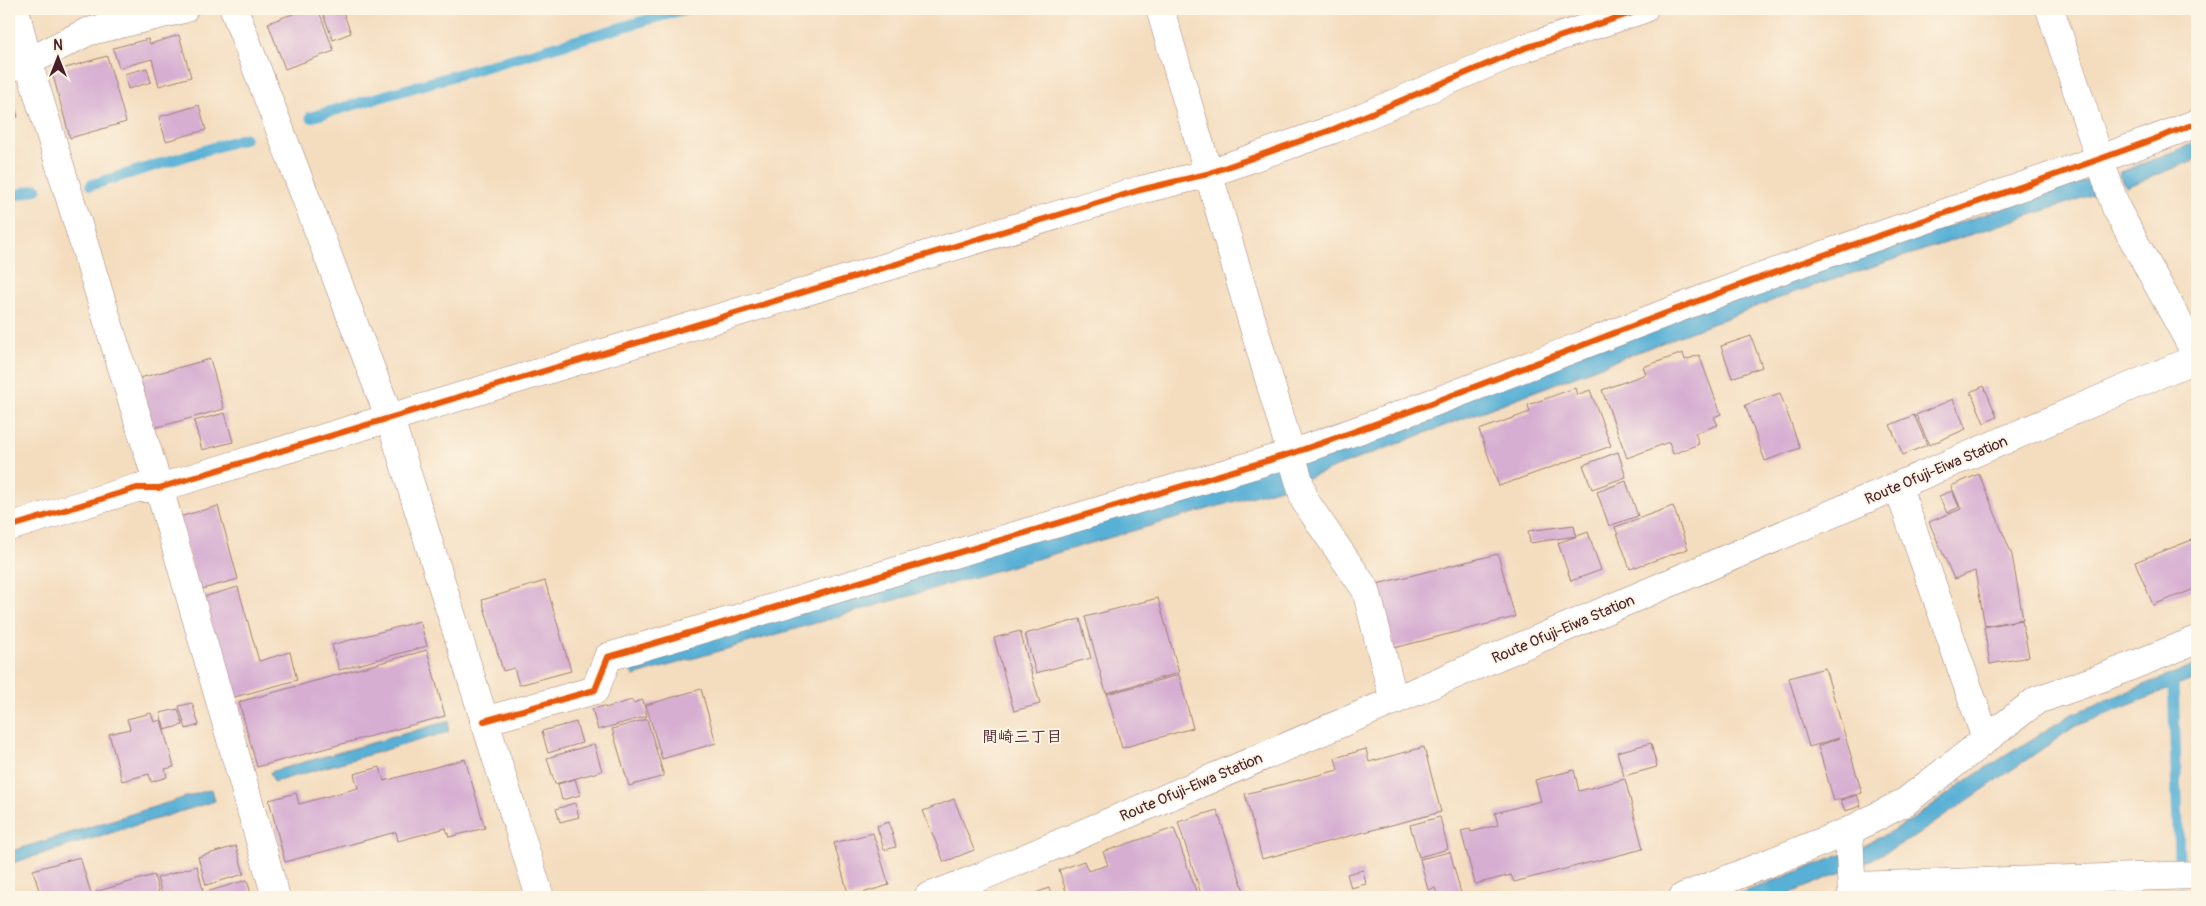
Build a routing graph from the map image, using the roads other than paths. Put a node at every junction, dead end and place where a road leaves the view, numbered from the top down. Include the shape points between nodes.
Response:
1 (15, 9) edge
2 (184, 9) edge
3 (234, 9) edge
4 (1160, 9) edge
5 (1644, 9) edge
6 (2050, 9) edge
7 (18, 65) edge
8 (2197, 123) edge
9 (2100, 160) junction
10 (1207, 174) junction
11 (2197, 357) edge
12 (390, 419) junction
13 (1291, 458) junction
14 (1898, 487) junction
15 (158, 488) junction
16 (9, 527) edge
17 (2197, 640) edge
18 (1394, 701) junction
19 (484, 721) junction
20 (1986, 739) junction
21 (1849, 838) junction
22 (2197, 875) edge
23 (1852, 886) edge
24 (276, 897) edge
25 (540, 897) edge
26 (928, 897) edge
27 (1683, 897) edge

1 - 7 street
2 - 7 street via 86,32
3 - 12 street
4 - 10 street
5 - 10 street via 1524,48 1334,129
6 - 9 street
7 - 15 street
8 - 9 street
9 - 11 street via 2116,208
9 - 13 street via 1737,286
10 - 12 street via 1140,190
10 - 13 street
11 - 14 street, Route Ofuji-Eiwa Station
12 - 15 street
12 - 19 street
13 - 18 street via 1305,501 1366,590
13 - 19 street via 608,657 595,690
14 - 18 street, Route Ofuji-Eiwa Station
14 - 20 street
15 - 16 street via 137,488
15 - 24 street
17 - 20 street via 2037,700
18 - 26 street, Route Ofuji-Eiwa Station
19 - 25 street
20 - 21 street via 1905,802
21 - 23 street
21 - 27 street
22 - 23 street

